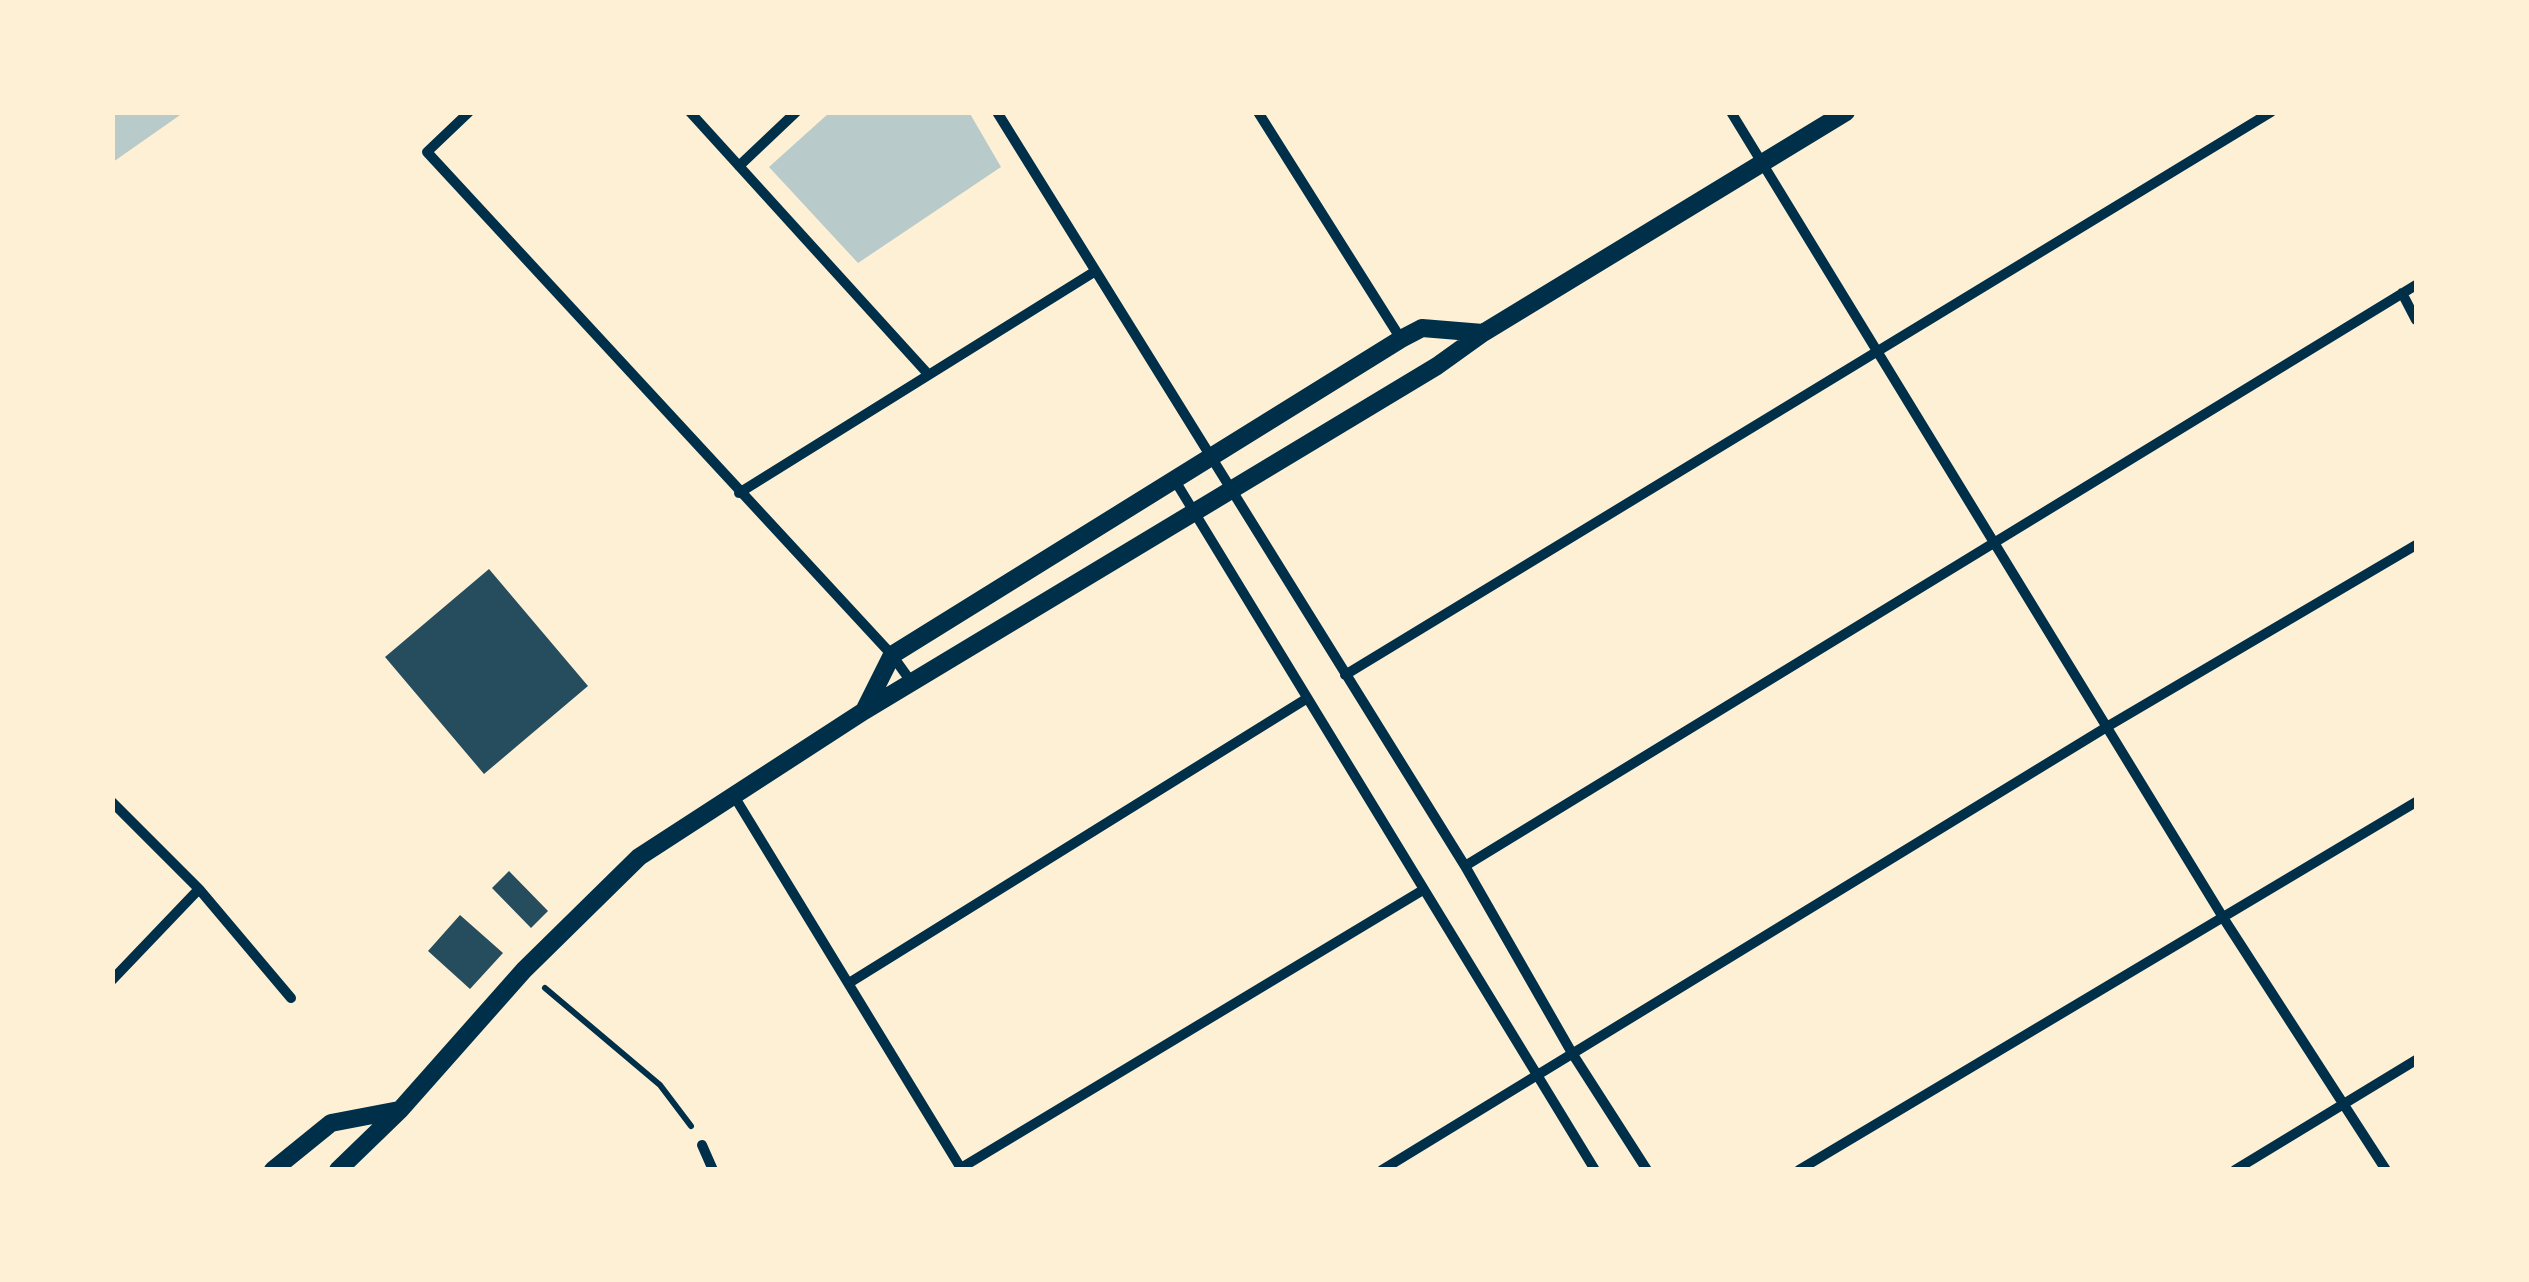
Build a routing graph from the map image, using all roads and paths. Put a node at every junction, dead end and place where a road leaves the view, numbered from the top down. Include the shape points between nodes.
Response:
1 (469, 112) edge
2 (690, 112) edge
3 (796, 112) edge
4 (997, 112) edge
5 (1258, 112) edge
6 (1731, 112) edge
7 (1846, 112) edge
8 (2271, 112) edge
9 (1762, 163) junction
10 (739, 166) junction
11 (1094, 272) junction
12 (2416, 285) edge
13 (2402, 293) junction
14 (2416, 320) edge
15 (1483, 333) junction
16 (1401, 339) junction
17 (1876, 352) junction
18 (928, 374) junction
19 (1210, 456) junction
20 (1174, 479) junction
21 (1232, 490) junction
22 (740, 493) junction
23 (1195, 513) junction
24 (1992, 541) junction
25 (2416, 545) edge
26 (892, 655) junction
27 (1346, 674) junction
28 (912, 683) junction
29 (1306, 699) junction
30 (864, 712) junction
31 (2110, 725) junction
32 (734, 796) junction
33 (112, 802) edge
34 (2416, 802) edge
35 (1465, 866) junction
36 (199, 889) junction
37 (1423, 890) junction
38 (2224, 918) junction
39 (524, 970) junction
40 (112, 980) edge
41 (849, 983) junction
42 (291, 998) dead end
43 (1572, 1053) junction
44 (2416, 1060) edge
45 (1536, 1076) junction
46 (2345, 1103) junction
47 (400, 1110) junction
48 (702, 1145) joint
49 (961, 1169) edge
50 (274, 1170) edge
51 (338, 1170) edge
52 (714, 1170) edge
53 (1382, 1170) edge
54 (1595, 1170) edge
55 (1647, 1170) edge
56 (1799, 1170) edge
57 (2235, 1170) edge
58 (2386, 1170) edge

1 - 22 street via 427,152
2 - 10 street
3 - 10 street
4 - 11 street
5 - 16 street
6 - 9 street
7 - 9 street
8 - 17 street
9 - 15 street
9 - 17 street
10 - 18 street
11 - 18 street
11 - 19 street
12 - 13 street
13 - 14 street
13 - 24 street
15 - 16 street via 1422,328
15 - 21 street
16 - 19 street
17 - 24 street
17 - 27 street
18 - 22 street
19 - 20 street
19 - 21 street
20 - 23 street
20 - 26 street
21 - 23 street
21 - 27 street
22 - 26 street
23 - 28 street
23 - 29 street
24 - 31 street
24 - 35 street
25 - 31 street
26 - 28 street
26 - 30 street
27 - 35 street
28 - 30 street
29 - 37 street
29 - 41 street
30 - 32 street
31 - 38 street
31 - 43 street
32 - 39 street via 638,857
32 - 41 street
33 - 36 street
34 - 38 street
35 - 43 street
36 - 40 street
36 - 42 street
37 - 45 street
37 - 49 street
38 - 46 street
38 - 56 street
39 - 47 street
39 - 48 path via 660,1085
41 - 49 street
43 - 45 street
43 - 55 street
44 - 46 street
45 - 53 street
45 - 54 street
46 - 57 street
46 - 58 street
47 - 50 street via 331,1123
47 - 51 street
48 - 52 street

